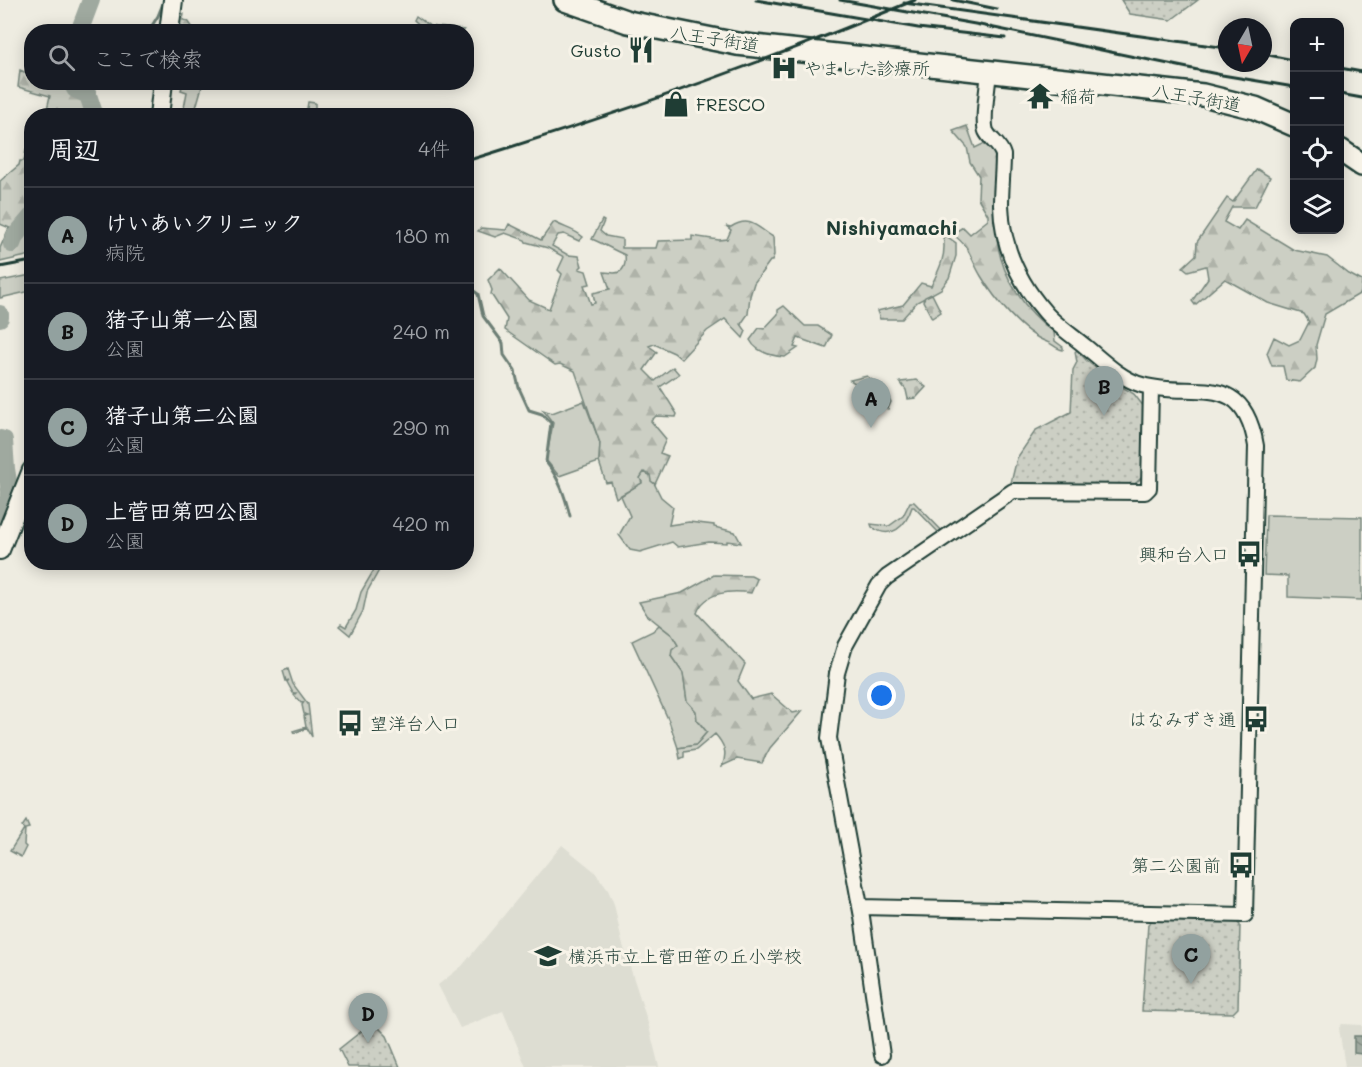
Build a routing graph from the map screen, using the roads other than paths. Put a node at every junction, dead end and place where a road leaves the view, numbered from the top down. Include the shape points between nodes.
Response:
1 (172, 0) edge
2 (565, 0) edge
3 (170, 24) edge
4 (989, 72) junction
5 (162, 90) edge
6 (160, 108) edge
7 (1290, 122) edge
8 (1344, 153) edge
9 (1362, 165) edge
10 (1151, 387) junction
11 (24, 490) edge
12 (0, 550) edge
13 (860, 907) junction
14 (882, 1055) dead end

1 - 3 main road
2 - 4 highway, 八王子街道 via 628,22 737,44
4 - 7 highway, 八王子街道 via 1203,95 1255,108
4 - 10 street via 985,126 1003,155 1001,206 1014,265 1045,312 1118,372
5 - 6 main road
8 - 9 highway
10 - 13 street via 1146,492 1013,491 879,585 845,646 837,673 829,738
10 - 13 street via 1204,389 1223,394 1248,417 1254,438 1245,915
11 - 12 main road
13 - 14 street

